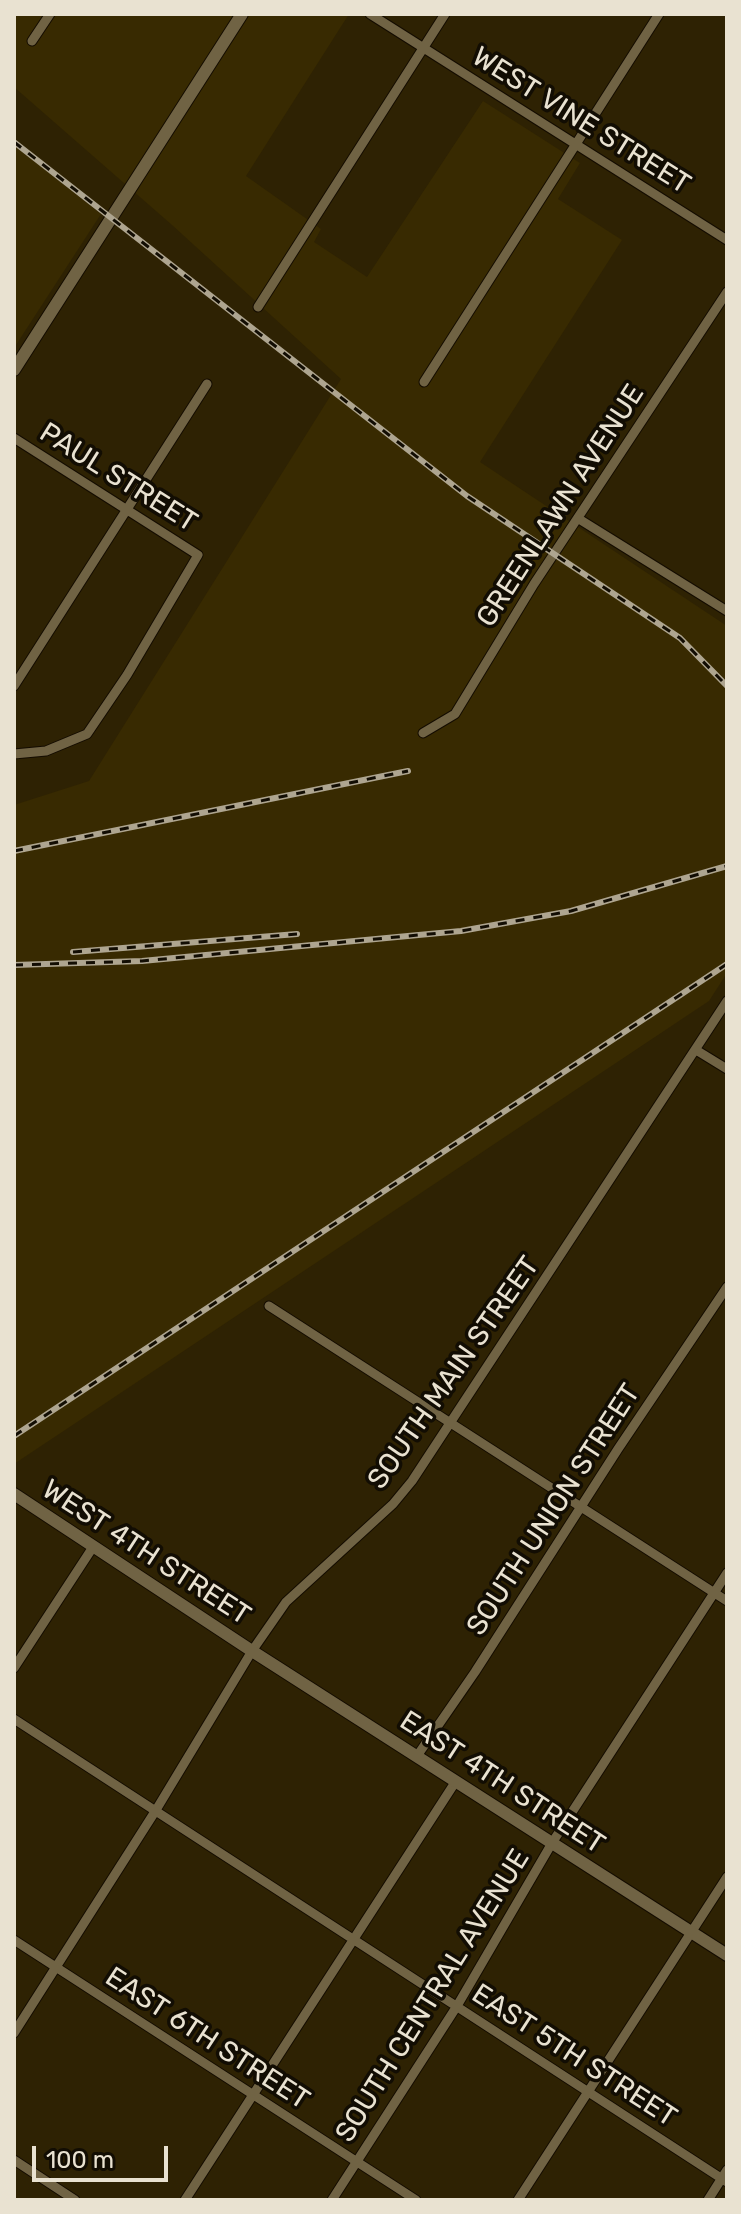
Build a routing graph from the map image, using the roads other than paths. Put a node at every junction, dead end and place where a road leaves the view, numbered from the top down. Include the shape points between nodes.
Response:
1 (50, 14) edge
2 (242, 14) edge
3 (370, 14) edge
4 (445, 14) edge
5 (659, 14) edge
6 (32, 41) dead end
7 (423, 48) junction
8 (575, 144) junction
9 (727, 240) edge
10 (727, 292) edge
11 (258, 307) dead end
12 (14, 370) edge
13 (424, 382) dead end
14 (207, 384) dead end
15 (14, 438) edge
16 (127, 510) junction
17 (579, 519) junction
18 (727, 611) edge
19 (14, 686) edge
20 (423, 733) dead end
21 (14, 754) edge
22 (727, 1001) edge
23 (696, 1050) junction
24 (727, 1069) edge
25 (727, 1287) edge
26 (269, 1306) dead end
27 (449, 1423) junction
28 (14, 1494) edge
29 (580, 1507) junction
30 (93, 1547) junction
31 (727, 1573) edge
32 (714, 1593) junction
33 (727, 1601) edge
34 (252, 1651) junction
35 (14, 1668) edge
36 (14, 1719) edge
37 (417, 1756) junction
38 (456, 1781) junction
39 (156, 1810) junction
40 (552, 1843) junction
41 (727, 1877) edge
42 (691, 1932) junction
43 (354, 1939) junction
44 (14, 1940) edge
45 (727, 1955) edge
46 (55, 1968) junction
47 (457, 2006) junction
48 (14, 2033) edge
49 (588, 2091) junction
50 (253, 2095) junction
51 (14, 2160) edge
52 (357, 2162) junction
53 (725, 2177) edge
54 (75, 2200) edge
55 (185, 2200) edge
56 (332, 2200) edge
57 (416, 2200) edge
58 (518, 2200) edge
59 (708, 2200) edge

1 - 6 street
2 - 12 street
3 - 7 street, WEST VINE STREET
4 - 7 street
5 - 8 street
7 - 8 street, WEST VINE STREET
7 - 11 street
8 - 9 street, WEST VINE STREET
8 - 13 street
10 - 17 street, GREENLAWN AVENUE
14 - 16 street
15 - 16 street, PAUL STREET
16 - 19 street
16 - 21 street, PAUL STREET via 198,555 92,728 46,751
17 - 18 street
17 - 20 street, GREENLAWN AVENUE via 455,714
22 - 23 street, SOUTH MAIN STREET
23 - 24 street
23 - 27 street, SOUTH MAIN STREET
25 - 29 street, SOUTH UNION STREET
26 - 27 street
27 - 29 street
27 - 34 street, SOUTH MAIN STREET via 393,1504 286,1602
28 - 30 street, WEST 4TH STREET
29 - 32 street
29 - 37 street, SOUTH UNION STREET
30 - 34 street, WEST 4TH STREET
30 - 35 street
31 - 32 street, SOUTH CENTRAL AVENUE
32 - 33 street
32 - 40 street, SOUTH CENTRAL AVENUE
34 - 37 street, EAST 4TH STREET
34 - 39 street, SOUTH MAIN STREET
36 - 39 street, EAST 5TH STREET
37 - 38 street, EAST 4TH STREET
38 - 40 street, EAST 4TH STREET
38 - 43 street
39 - 43 street, EAST 5TH STREET
39 - 46 street, SOUTH MAIN STREET
40 - 42 street, EAST 4TH STREET
40 - 47 street, SOUTH CENTRAL AVENUE
41 - 42 street
42 - 45 street, EAST 4TH STREET
42 - 49 street
43 - 47 street, EAST 5TH STREET
43 - 50 street
44 - 46 street, EAST 6TH STREET
46 - 48 street, SOUTH MAIN STREET
46 - 50 street, EAST 6TH STREET
47 - 49 street, EAST 5TH STREET
47 - 52 street, SOUTH CENTRAL AVENUE
49 - 53 street, EAST 5TH STREET
49 - 58 street
50 - 52 street, EAST 6TH STREET
50 - 55 street
51 - 54 street
52 - 56 street, SOUTH CENTRAL AVENUE
52 - 57 street, EAST 6TH STREET
53 - 59 street

